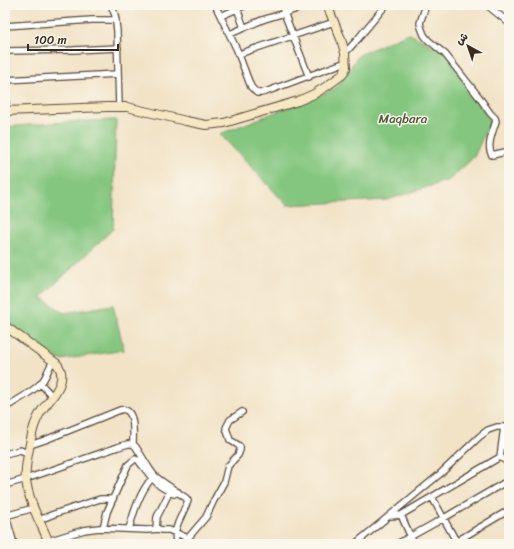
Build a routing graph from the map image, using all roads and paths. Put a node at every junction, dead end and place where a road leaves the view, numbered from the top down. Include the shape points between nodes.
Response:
1 (111, 5) edge
2 (246, 5) edge
3 (281, 5) edge
4 (310, 5) edge
5 (327, 5) edge
6 (386, 5) edge
7 (426, 5) edge
8 (487, 5) edge
9 (237, 8) junction
10 (217, 9) dead end
11 (284, 14) junction
12 (221, 16) junction
13 (116, 20) junction
14 (334, 22) junction
15 (509, 23) edge
16 (5, 26) edge
17 (244, 28) junction
18 (230, 34) junction
19 (293, 35) junction
20 (118, 48) junction
21 (5, 51) edge
22 (345, 53) junction
23 (239, 54) junction
24 (346, 65) junction
25 (118, 74) junction
26 (309, 76) junction
27 (5, 80) edge
28 (5, 91) edge
29 (119, 107) junction
30 (5, 111) edge
31 (509, 153) edge
32 (5, 326) edge
33 (56, 363) junction
34 (40, 384) junction
35 (52, 397) junction
36 (5, 408) edge
37 (242, 412) dead end
38 (507, 428) edge
39 (133, 444) junction
40 (29, 449) junction
41 (5, 454) edge
42 (500, 457) junction
43 (509, 463) edge
44 (152, 478) junction
45 (26, 479) junction
46 (509, 480) edge
47 (5, 485) edge
48 (170, 491) junction
49 (178, 492) junction
50 (432, 497) junction
51 (113, 499) junction
52 (34, 508) junction
53 (509, 510) edge
54 (401, 515) junction
55 (5, 516) edge
56 (390, 516) junction
57 (444, 518) junction
58 (39, 520) junction
59 (103, 528) junction
60 (129, 529) junction
61 (156, 529) junction
62 (175, 532) junction
63 (410, 537) junction
64 (188, 538) junction
65 (509, 542) edge
66 (49, 543) edge
67 (454, 543) edge
68 (14, 544) edge
69 (176, 544) edge
70 (184, 544) edge
71 (355, 544) edge
72 (397, 544) edge
73 (414, 544) edge
74 (505, 544) edge

1 - 13 street
2 - 9 street
3 - 11 street
4 - 11 street
5 - 14 street
6 - 22 street
7 - 31 street via 420,23 424,35 445,54 495,118 490,154 492,156
8 - 15 street
9 - 12 street
9 - 17 street
10 - 12 street
11 - 17 street
11 - 19 street
12 - 18 street
13 - 16 street
13 - 20 street
14 - 19 street
14 - 22 street
17 - 18 street
18 - 23 street
19 - 23 street
19 - 26 street
20 - 21 street
20 - 25 street
22 - 24 street
23 - 26 street via 251,87 257,93 268,92
24 - 26 street
24 - 29 street via 337,79 310,96 217,124 200,124
25 - 27 street
25 - 29 street
28 - 30 street
29 - 30 street
32 - 33 street
33 - 34 street via 53,362 49,366
33 - 35 street via 60,368 61,377 59,388
34 - 35 street
34 - 36 street
35 - 40 street via 39,415
37 - 64 street via 230,420 226,428 230,440 239,446 239,452 228,466 225,479 206,517
38 - 42 street
38 - 56 street via 492,428 484,434
39 - 40 street via 132,417 128,410 123,409 45,440
39 - 45 street
39 - 49 street via 151,471
40 - 41 street
40 - 45 street
42 - 43 street
42 - 50 street
44 - 48 street
44 - 51 street via 135,458 128,465
44 - 60 street via 142,493
45 - 47 street
45 - 52 street
46 - 57 street
48 - 49 street via 174,494
48 - 61 street via 157,517
49 - 62 street via 188,501
50 - 54 street
50 - 57 street
51 - 58 street via 100,498
51 - 59 street
52 - 55 street
52 - 58 street
53 - 67 street
54 - 56 street
54 - 63 street
55 - 68 street
56 - 71 street
57 - 63 street
57 - 67 street
58 - 66 street
59 - 60 street
59 - 66 street via 84,530
60 - 61 street
61 - 62 street
62 - 64 street
62 - 69 street
63 - 72 street
63 - 73 street
64 - 70 street
65 - 74 street

